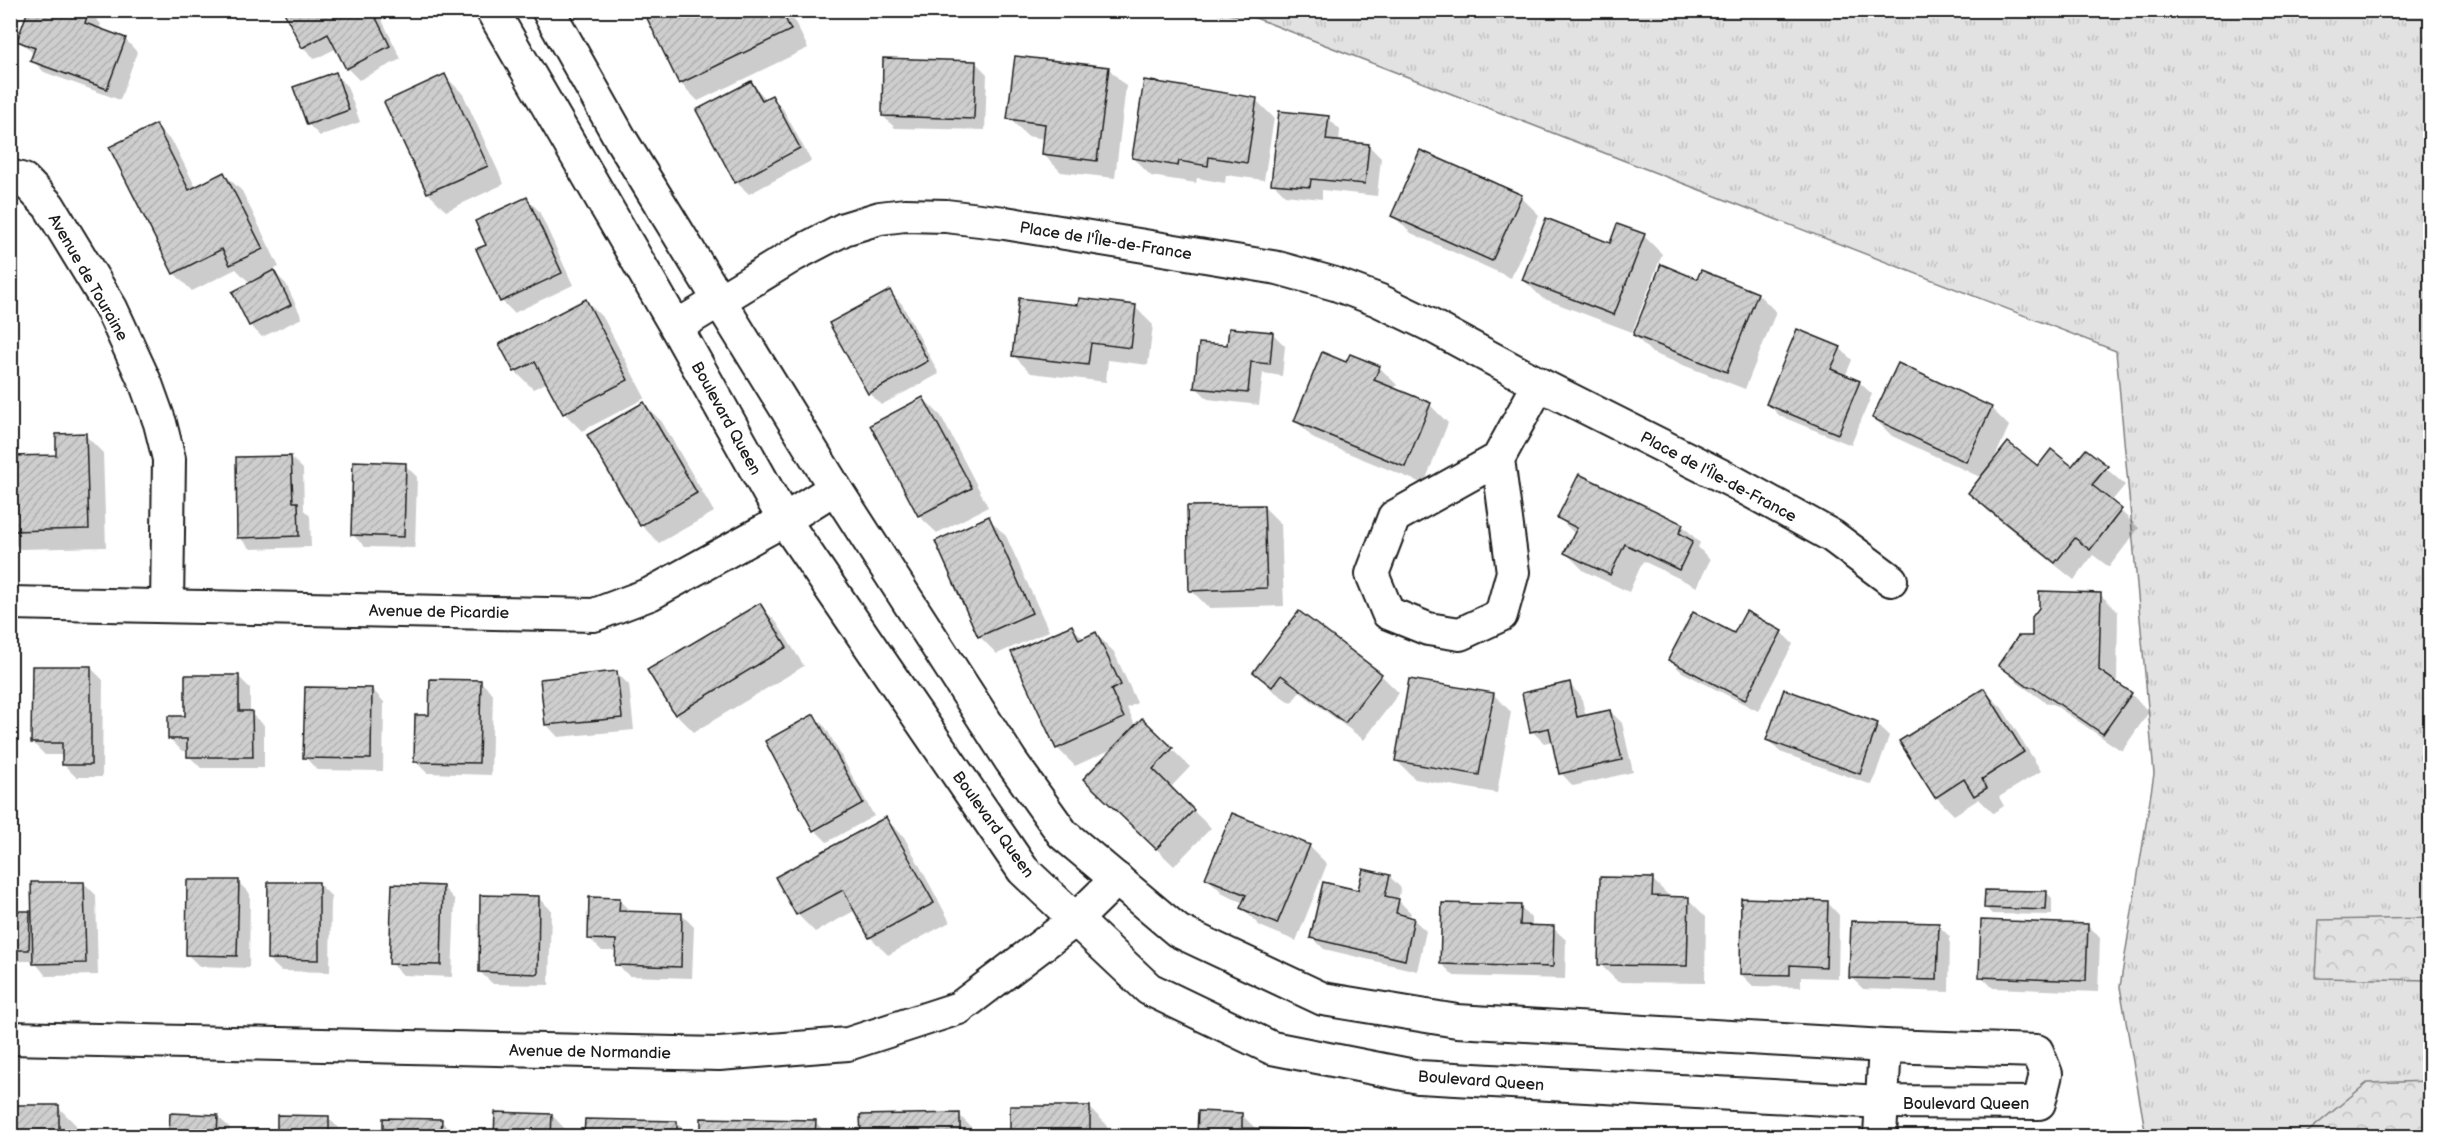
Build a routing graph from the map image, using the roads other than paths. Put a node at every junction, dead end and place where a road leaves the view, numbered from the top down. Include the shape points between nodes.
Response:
1 (492, 10) edge
2 (548, 10) edge
3 (10, 176) edge
4 (719, 300) junction
5 (676, 327) junction
6 (1539, 384) junction
7 (1498, 459) junction
8 (835, 489) junction
9 (784, 520) junction
10 (1891, 580) dead end
11 (10, 603) edge
12 (167, 606) junction
13 (1117, 879) junction
14 (1075, 920) junction
15 (10, 1038) edge
16 (1885, 1046) junction
17 (1882, 1102) junction
18 (1880, 1137) edge

1 - 5 street, Boulevard Queen
2 - 4 street, Boulevard Queen
3 - 12 street, Avenue de Touraine via 24,180 48,206 111,308 146,384 169,459
4 - 5 street, Place de l'Île-de-France
4 - 6 street, Place de l'Île-de-France via 844,230 880,218 946,216 1278,268 1335,284 1430,324
4 - 8 street, Boulevard Queen
5 - 9 street, Boulevard Queen
6 - 7 street
6 - 10 street, Place de l'Île-de-France via 1832,536
7 - 7 street via 1394,517 1372,574 1388,613 1428,629 1460,634 1501,615 1512,572
8 - 9 street, Avenue de Picardie
8 - 13 street, Boulevard Queen via 1063,834
9 - 12 street, Avenue de Picardie via 650,594 594,615
9 - 14 street, Boulevard Queen via 1023,870
11 - 12 street, Avenue de Picardie
13 - 14 street, Avenue de Normandie
13 - 16 street, Boulevard Queen via 1178,931 1323,999 1457,1021
14 - 15 street, Avenue de Normandie via 959,1008 848,1044 719,1054
14 - 17 street, Boulevard Queen via 1149,989 1272,1048 1419,1077
16 - 17 street
16 - 17 street, Boulevard Queen via 2037,1051 2046,1074 2038,1103
17 - 18 street

